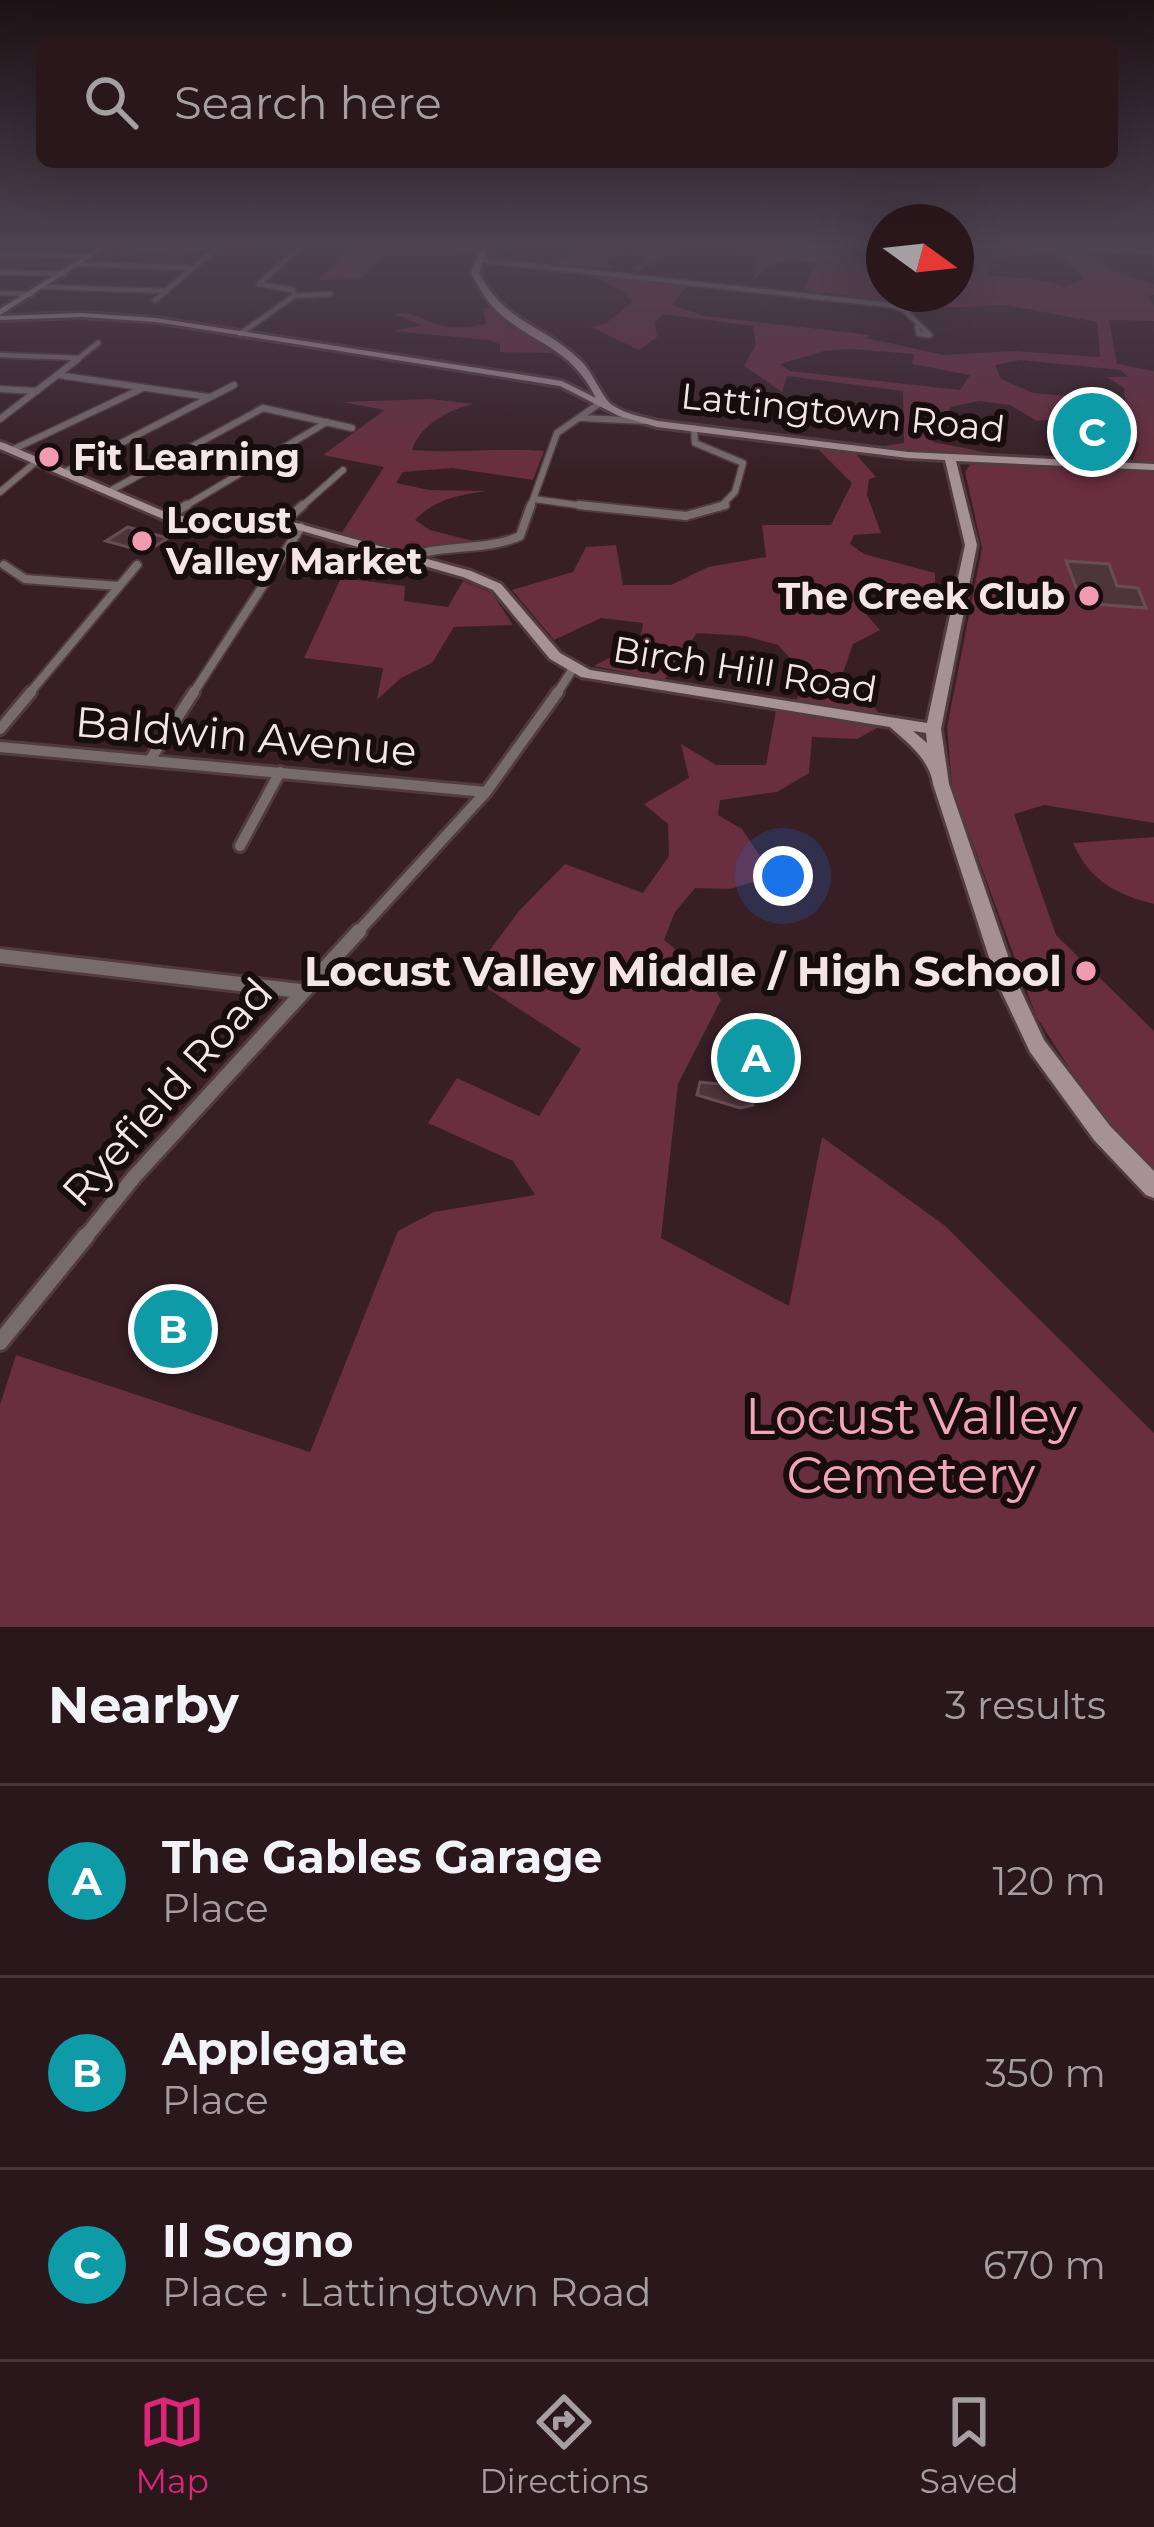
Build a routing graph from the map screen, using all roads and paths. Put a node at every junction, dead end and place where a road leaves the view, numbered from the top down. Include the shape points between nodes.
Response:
1 (149, 322) edge
2 (257, 322) edge
3 (515, 322) edge
4 (913, 322) edge
5 (917, 327) dead end
6 (240, 334) junction
7 (98, 344) dead end
8 (0, 355) edge
9 (79, 358) junction
10 (58, 375) junction
11 (595, 380) junction
12 (234, 386) dead end
13 (569, 386) junction
14 (146, 387) junction
15 (0, 389) edge
16 (37, 391) junction
17 (210, 398) junction
18 (602, 401) junction
19 (579, 417) junction
20 (0, 419) edge
21 (644, 421) junction
22 (327, 422) junction
23 (352, 428) dead end
24 (694, 428) junction
25 (6, 448) edge
26 (950, 458) junction
27 (37, 461) junction
28 (1154, 467) edge
29 (343, 470) dead end
30 (63, 472) junction
31 (0, 492) edge
32 (108, 492) junction
33 (534, 500) junction
34 (167, 518) junction
35 (282, 524) junction
36 (301, 527) junction
37 (410, 557) junction
38 (4, 565) dead end
39 (136, 565) dead end
40 (118, 586) junction
41 (572, 670) junction
42 (896, 723) junction
43 (0, 728) edge
44 (934, 729) junction
45 (0, 747) edge
46 (150, 760) junction
47 (280, 772) junction
48 (940, 776) junction
49 (486, 792) junction
50 (240, 846) dead end
51 (0, 956) edge
52 (300, 992) junction
53 (1154, 1187) edge
54 (0, 1342) edge

1 - 6 street
2 - 6 street
3 - 11 street via 572,354
4 - 5 street
6 - 13 street
7 - 9 street
8 - 9 street
9 - 10 street
10 - 14 street
10 - 16 street
11 - 13 street
11 - 18 street
12 - 17 street
13 - 18 street, Lattingtown Road
14 - 17 street
14 - 25 street
15 - 16 street
16 - 20 street
17 - 30 street
18 - 19 street
18 - 21 street, Lattingtown Road
19 - 21 street
19 - 33 street via 556,435
21 - 24 street, Lattingtown Road
22 - 23 street
22 - 32 street via 271,408
22 - 34 street
24 - 26 street, Lattingtown Road
24 - 33 street via 695,443 743,464 735,494 711,512
25 - 27 street, Birch Hill Road
26 - 28 street, Lattingtown Road
26 - 44 street via 971,544
27 - 30 street, Birch Hill Road
27 - 31 street
29 - 35 street
30 - 32 street, Birch Hill Road
32 - 34 street, Birch Hill Road
33 - 37 street via 514,541
34 - 35 street, Birch Hill Road
35 - 36 street, Birch Hill Road
36 - 37 street, Birch Hill Road
36 - 46 street
37 - 41 street, Birch Hill Road via 497,587
38 - 40 street via 25,579
39 - 40 street
40 - 43 street
41 - 42 street, Birch Hill Road
41 - 49 street, Ryefield Road
42 - 44 street, Birch Hill Road
42 - 48 street, Birch Hill Road
44 - 48 street
45 - 46 street, Baldwin Avenue
46 - 47 street, Baldwin Avenue
47 - 49 street, Baldwin Avenue
47 - 50 street
48 - 53 street via 1002,967 1037,1046
49 - 52 street, Ryefield Road
51 - 52 street
52 - 54 street, Ryefield Road

